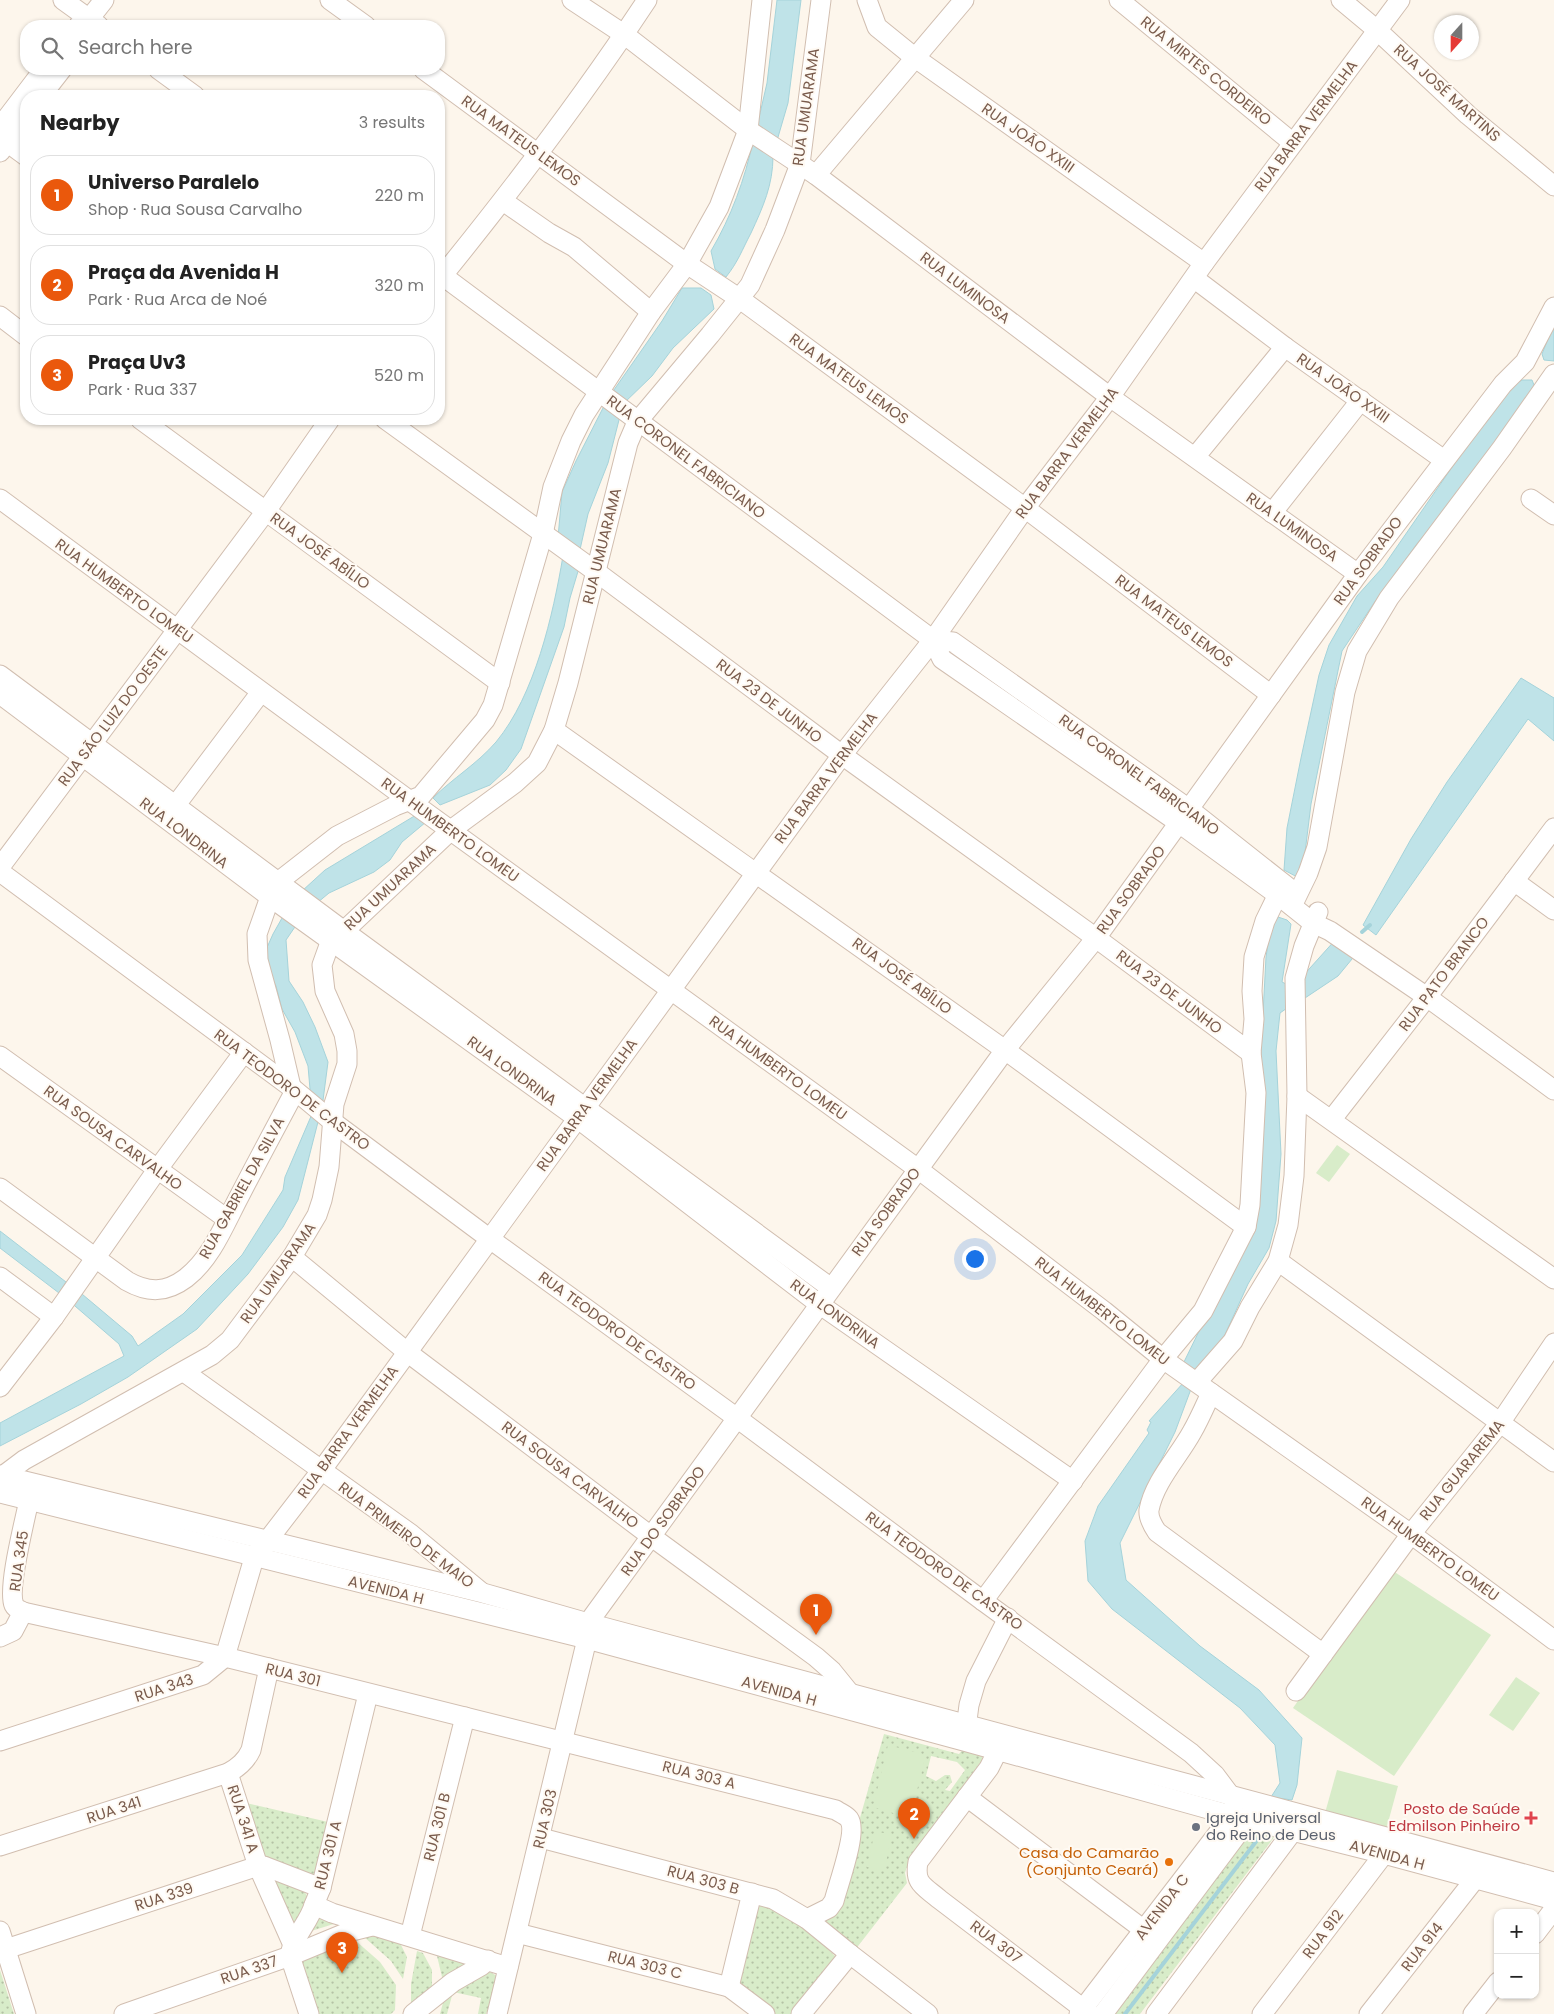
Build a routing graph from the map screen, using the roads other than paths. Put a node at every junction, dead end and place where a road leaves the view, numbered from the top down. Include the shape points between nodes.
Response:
1 (63, 0) edge
2 (104, 0) edge
3 (330, 0) edge
4 (572, 0) edge
5 (647, 0) edge
6 (762, 0) edge
7 (820, 0) edge
8 (867, 0) edge
9 (964, 0) edge
10 (1120, 0) edge
11 (1341, 0) edge
12 (1400, 0) edge
13 (84, 20) edge
14 (91, 20) edge
15 (358, 20) edge
16 (1377, 30) junction
17 (625, 35) junction
18 (914, 57) junction
19 (40, 75) edge
20 (57, 75) edge
21 (166, 75) edge
22 (431, 75) edge
23 (31, 90) edge
24 (46, 90) edge
25 (187, 90) edge
26 (20, 109) edge
27 (20, 122) edge
28 (748, 130) junction
29 (2, 139) edge
30 (1293, 143) junction
31 (20, 152) edge
32 (537, 153) junction
33 (800, 164) junction
34 (816, 175) junction
35 (1554, 186) edge
36 (503, 201) junction
37 (687, 264) junction
38 (445, 270) edge
39 (1199, 271) junction
40 (445, 280) edge
41 (740, 299) junction
42 (1554, 307) edge
43 (651, 312) junction
44 (0, 316) edge
45 (20, 331) edge
46 (1285, 347) junction
47 (1525, 362) junction
48 (1551, 379) edge
49 (599, 392) junction
50 (1110, 397) junction
51 (1361, 400) junction
52 (637, 422) junction
53 (148, 425) edge
54 (326, 425) edge
55 (393, 425) edge
56 (1195, 458) junction
57 (1444, 460) junction
58 (0, 499) edge
59 (1531, 499) dead end
60 (1025, 508) junction
61 (266, 511) junction
62 (1272, 513) junction
63 (1554, 515) edge
64 (544, 534) junction
65 (595, 571) junction
66 (1358, 574) junction
67 (177, 630) junction
68 (933, 640) junction
69 (0, 675) edge
70 (500, 683) junction
71 (261, 692) junction
72 (0, 694) edge
73 (1271, 695) junction
74 (554, 730) junction
75 (86, 750) junction
76 (842, 755) junction
77 (410, 801) junction
78 (176, 806) junction
79 (1184, 816) junction
80 (1554, 828) edge
81 (451, 830) junction
82 (0, 867) edge
83 (0, 872) edge
84 (757, 872) junction
85 (1514, 881) junction
86 (274, 890) junction
87 (1288, 895) junction
88 (1554, 910) edge
89 (1316, 917) junction
90 (337, 936) junction
91 (1096, 938) junction
92 (670, 989) junction
93 (1427, 997) junction
94 (1005, 1050) junction
95 (244, 1052) junction
96 (1251, 1053) junction
97 (0, 1056) edge
98 (293, 1089) junction
99 (1554, 1090) edge
100 (1297, 1096) junction
101 (581, 1112) junction
102 (1332, 1120) junction
103 (333, 1122) junction
104 (918, 1169) junction
105 (158, 1170) junction
106 (0, 1188) edge
107 (227, 1219) junction
108 (1246, 1227) junction
109 (490, 1239) junction
110 (292, 1257) junction
111 (96, 1259) junction
112 (1278, 1261) junction
113 (0, 1277) edge
114 (1554, 1280) edge
115 (831, 1288) junction
116 (819, 1304) junction
117 (54, 1316) junction
118 (1554, 1343) edge
119 (407, 1352) junction
120 (1163, 1359) junction
121 (184, 1372) junction
122 (0, 1387) edge
123 (1204, 1388) junction
124 (738, 1418) junction
125 (1500, 1423) junction
126 (1554, 1462) edge
127 (321, 1471) junction
128 (0, 1481) edge
129 (1072, 1481) junction
130 (28, 1500) junction
131 (1411, 1534) junction
132 (652, 1537) junction
133 (265, 1542) junction
134 (254, 1558) junction
135 (445, 1584) junction
136 (483, 1593) junction
137 (983, 1601) junction
138 (440, 1603) junction
139 (23, 1612) junction
140 (1008, 1618) junction
141 (588, 1631) junction
142 (0, 1637) edge
143 (1554, 1640) edge
144 (1323, 1654) junction
145 (225, 1657) junction
146 (269, 1668) junction
147 (1296, 1691) dead end
148 (849, 1692) junction
149 (368, 1694) junction
150 (870, 1707) junction
151 (465, 1717) junction
152 (965, 1732) junction
153 (0, 1741) edge
154 (562, 1741) junction
155 (998, 1750) junction
156 (1080, 1764) junction
157 (228, 1773) junction
158 (967, 1797) junction
159 (1240, 1798) junction
160 (1240, 1818) junction
161 (1293, 1831) junction
162 (541, 1838) junction
163 (0, 1846) edge
164 (1384, 1854) junction
165 (258, 1866) junction
166 (1476, 1879) junction
167 (1548, 1884) edge
168 (752, 1892) junction
169 (317, 1897) junction
170 (1554, 1910) edge
171 (807, 1919) junction
172 (373, 1926) junction
173 (1539, 1929) edge
174 (1144, 1930) junction
175 (0, 1931) edge
176 (517, 1933) junction
177 (410, 1936) junction
178 (6, 1949) junction
179 (291, 1950) junction
180 (850, 1954) junction
181 (488, 1960) junction
182 (508, 1967) junction
183 (729, 1987) junction
184 (1494, 1987) edge
185 (1084, 2012) edge
186 (26, 2014) edge
187 (124, 2014) edge
188 (309, 2014) edge
189 (413, 2014) edge
190 (497, 2014) edge
191 (765, 2014) edge
192 (801, 2014) edge
193 (928, 2014) edge
194 (1103, 2014) edge
195 (1156, 2014) edge
196 (1262, 2014) edge
197 (1369, 2014) edge
198 (1473, 2014) edge

1 - 13 street
2 - 14 street
3 - 15 street
4 - 17 street, RUA LUMINOSA
5 - 17 street
6 - 28 street
7 - 33 street, RUA UMUARAMA
8 - 18 street, RUA JOÃO XXIII via 877,27
9 - 18 street
10 - 30 street, RUA MIRTES CORDEIRO
11 - 16 street, RUA JOSÉ MARTINS
12 - 16 street, RUA BARRA VERMELHA
16 - 30 street, RUA BARRA VERMELHA
16 - 35 street, RUA JOSÉ MARTINS via 1468,115
17 - 28 street, RUA LUMINOSA
17 - 32 street
18 - 34 street
18 - 39 street, RUA JOÃO XXIII
19 - 23 street
20 - 24 street
21 - 25 street
22 - 32 street, RUA MATEUS LEMOS
26 - 29 street
27 - 29 street
28 - 33 street, RUA LUMINOSA
28 - 37 street via 719,207
29 - 31 street
30 - 39 street, RUA BARRA VERMELHA
32 - 36 street
32 - 37 street, RUA MATEUS LEMOS
33 - 34 street, RUA LUMINOSA
33 - 41 street, RUA UMUARAMA via 775,230 750,285
34 - 50 street, RUA LUMINOSA
36 - 38 street
36 - 43 street via 574,247
37 - 41 street, RUA MATEUS LEMOS
37 - 43 street
39 - 46 street, RUA JOÃO XXIII
39 - 50 street, RUA BARRA VERMELHA
40 - 49 street, RUA CORONEL FABRICIANO
41 - 52 street, RUA UMUARAMA
41 - 60 street, RUA MATEUS LEMOS
42 - 47 street, RUA SOBRADO
43 - 49 street
44 - 45 street
46 - 51 street, RUA JOÃO XXIII
46 - 56 street
47 - 48 street
47 - 57 street, RUA SOBRADO via 1503,384
48 - 87 street via 1389,598 1357,651 1345,692 1317,847
49 - 52 street, RUA CORONEL FABRICIANO
49 - 64 street via 584,415 553,487
50 - 56 street, RUA LUMINOSA
50 - 60 street, RUA BARRA VERMELHA
51 - 57 street, RUA JOÃO XXIII
51 - 62 street
52 - 65 street, RUA UMUARAMA via 628,443
52 - 68 street, RUA CORONEL FABRICIANO
53 - 61 street, RUA JOSÉ ABÍLIO
54 - 61 street, RUA SÃO LUIZ DO OESTE
55 - 64 street, RUA 23 DE JUNHO
56 - 62 street, RUA LUMINOSA
57 - 66 street, RUA SOBRADO
58 - 67 street, RUA HUMBERTO LOMEU
59 - 63 street
60 - 68 street, RUA BARRA VERMELHA
60 - 73 street, RUA MATEUS LEMOS
61 - 67 street, RUA SÃO LUIZ DO OESTE
61 - 70 street, RUA JOSÉ ABÍLIO
62 - 66 street, RUA LUMINOSA
64 - 65 street, RUA 23 DE JUNHO
64 - 70 street
65 - 74 street, RUA UMUARAMA
65 - 76 street, RUA 23 DE JUNHO
66 - 73 street, RUA SOBRADO
67 - 71 street, RUA HUMBERTO LOMEU
67 - 75 street, RUA SÃO LUIZ DO OESTE
68 - 76 street, RUA BARRA VERMELHA
68 - 79 street, RUA CORONEL FABRICIANO via 942,659
69 - 75 street, RUA LONDRINA
70 - 77 street via 485,720 421,796
71 - 77 street, RUA HUMBERTO LOMEU
71 - 78 street
72 - 75 street, RUA LONDRINA
73 - 79 street, RUA SOBRADO
74 - 81 street, RUA UMUARAMA via 537,763 516,783
74 - 84 street, RUA JOSÉ ABÍLIO
75 - 78 street, RUA LONDRINA
75 - 82 street, RUA SÃO LUIZ DO OESTE
75 - 86 street, RUA LONDRINA
76 - 84 street, RUA BARRA VERMELHA
76 - 91 street, RUA 23 DE JUNHO
77 - 81 street, RUA HUMBERTO LOMEU
77 - 86 street via 337,836
78 - 86 street, RUA LONDRINA
79 - 87 street, RUA CORONEL FABRICIANO
79 - 91 street, RUA SOBRADO
80 - 85 street, RUA PATO BRANCO
81 - 90 street, RUA UMUARAMA
81 - 92 street, RUA HUMBERTO LOMEU
83 - 95 street, RUA TEODORO DE CASTRO
84 - 92 street, RUA BARRA VERMELHA
84 - 94 street, RUA JOSÉ ABÍLIO
85 - 88 street
85 - 93 street, RUA PATO BRANCO
86 - 90 street, RUA LONDRINA
86 - 98 street via 258,934 258,960
87 - 89 street, RUA CORONEL FABRICIANO
87 - 96 street via 1265,921 1254,957
89 - 93 street, RUA CORONEL FABRICIANO via 1330,931
89 - 100 street via 1296,978
90 - 101 street, RUA LONDRINA
90 - 103 street, RUA UMUARAMA via 322,965 325,991 344,1034 347,1051 347,1064 334,1104
91 - 94 street, RUA SOBRADO
91 - 96 street, RUA 23 DE JUNHO
92 - 101 street, RUA BARRA VERMELHA
92 - 104 street, RUA HUMBERTO LOMEU
93 - 99 street, RUA CORONEL FABRICIANO
93 - 102 street, RUA PATO BRANCO
94 - 104 street, RUA SOBRADO
94 - 108 street, RUA JOSÉ ABÍLIO
95 - 98 street, RUA TEODORO DE CASTRO
95 - 105 street
96 - 108 street via 1255,1102
97 - 105 street, RUA SOUSA CARVALHO
98 - 103 street, RUA TEODORO DE CASTRO
98 - 107 street, RUA GABRIEL DA SILVA
100 - 102 street
100 - 112 street via 1294,1176 1288,1225
101 - 109 street, RUA BARRA VERMELHA
101 - 115 street, RUA LONDRINA
101 - 116 street, RUA LONDRINA
102 - 114 street
103 - 109 street, RUA TEODORO DE CASTRO
103 - 110 street, RUA UMUARAMA via 322,1200 317,1215
104 - 115 street, RUA SOBRADO
104 - 120 street, RUA HUMBERTO LOMEU
105 - 107 street, RUA SOUSA CARVALHO
105 - 111 street
106 - 111 street
107 - 111 street, RUA GABRIEL DA SILVA via 209,1254 187,1277 174,1285 150,1290 139,1288
108 - 120 street via 1203,1311
109 - 119 street, RUA BARRA VERMELHA
109 - 124 street, RUA TEODORO DE CASTRO
110 - 119 street, RUA SOUSA CARVALHO
110 - 121 street, RUA UMUARAMA via 230,1340
111 - 117 street
112 - 123 street
112 - 125 street
113 - 117 street
115 - 116 street, RUA SOBRADO
116 - 124 street, RUA SOBRADO
116 - 129 street, RUA LONDRINA
117 - 122 street
118 - 125 street, RUA GUARAREMA
119 - 127 street, RUA BARRA VERMELHA
119 - 132 street, RUA SOUSA CARVALHO
120 - 123 street, RUA HUMBERTO LOMEU
120 - 129 street
121 - 127 street, RUA PRIMEIRO DE MAIO
121 - 128 street, RUA UMUARAMA via 24,1460
123 - 131 street, RUA HUMBERTO LOMEU
123 - 144 street via 1192,1433 1169,1464 1152,1500 1148,1512 1151,1523 1157,1532
124 - 132 street, RUA DO SOBRADO
124 - 137 street, RUA TEODORO DE CASTRO
125 - 126 street
125 - 131 street, RUA GUARAREMA
127 - 133 street, RUA BARRA VERMELHA
127 - 136 street, RUA PRIMEIRO DE MAIO via 410,1534
128 - 130 street, AVENIDA H
128 - 133 street, AVENIDA H
129 - 137 street
130 - 134 street, AVENIDA H
130 - 139 street, RUA 345 via 12,1589 14,1604
131 - 143 street, RUA HUMBERTO LOMEU
131 - 144 street, RUA GUARAREMA
132 - 141 street, RUA DO SOBRADO
132 - 148 street, RUA SOUSA CARVALHO via 816,1657
133 - 134 street, RUA BARRA VERMELHA
133 - 135 street, AVENIDA H
134 - 138 street, AVENIDA H
134 - 145 street
135 - 136 street, AVENIDA H
135 - 138 street
136 - 141 street, AVENIDA H
137 - 140 street, RUA TEODORO DE CASTRO
138 - 141 street, AVENIDA H
139 - 142 street, RUA 345 via 13,1631
139 - 145 street, RUA 301
140 - 152 street via 976,1681
140 - 159 street, RUA TEODORO DE CASTRO via 1191,1753
141 - 148 street, AVENIDA H
141 - 150 street, AVENIDA H
141 - 154 street, RUA 303
144 - 147 street, RUA GUARAREMA
145 - 146 street, RUA 301
145 - 153 street, RUA 343 via 203,1675
146 - 149 street, RUA 301
146 - 157 street, RUA 341 A via 252,1750 243,1764
148 - 150 street, AVENIDA H
149 - 151 street, RUA 301
149 - 169 street, RUA 301 A
150 - 152 street, AVENIDA H
151 - 154 street, RUA 301
151 - 177 street, RUA 301 B
152 - 155 street, AVENIDA H
152 - 156 street, AVENIDA H
154 - 162 street, RUA 303
154 - 171 street, RUA 303 A via 836,1810 850,1820 851,1838 834,1901 829,1908
155 - 156 street, AVENIDA H
155 - 158 street
156 - 159 street, AVENIDA H
156 - 160 street, AVENIDA H
157 - 163 street, RUA 341
157 - 165 street, RUA 341 A
158 - 174 street
158 - 185 street, RUA 307 via 918,1862 916,1877
159 - 160 street, AVENIDA C
159 - 167 street, AVENIDA H
160 - 161 street, AVENIDA H
160 - 174 street, AVENIDA C
160 - 194 street, AVENIDA C
161 - 164 street, AVENIDA H
161 - 195 street
162 - 168 street, RUA 303 B
162 - 176 street, RUA 303
164 - 166 street, AVENIDA H
164 - 196 street, RUA 912
165 - 169 street via 264,1866
165 - 178 street, RUA 339
165 - 179 street, RUA 341 A
166 - 167 street, AVENIDA H
166 - 197 street, RUA 914
168 - 171 street, RUA 303 B via 773,1899
168 - 183 street
169 - 172 street, RUA 301 A
169 - 179 street via 311,1916
170 - 173 street
171 - 180 street, RUA 303 B
172 - 177 street, RUA 301 A
172 - 179 street, RUA 337
174 - 185 street, AVENIDA C
175 - 178 street
176 - 182 street, RUA 303
176 - 183 street, RUA 303 C
177 - 181 street, RUA 301 A
178 - 186 street
179 - 187 street, RUA 337
179 - 188 street, RUA 341 A
180 - 192 street
180 - 193 street, RUA 303 B
181 - 182 street, RUA 301 A
181 - 189 street via 453,1982
182 - 190 street, RUA 303
183 - 191 street, RUA 303 C
184 - 198 street

